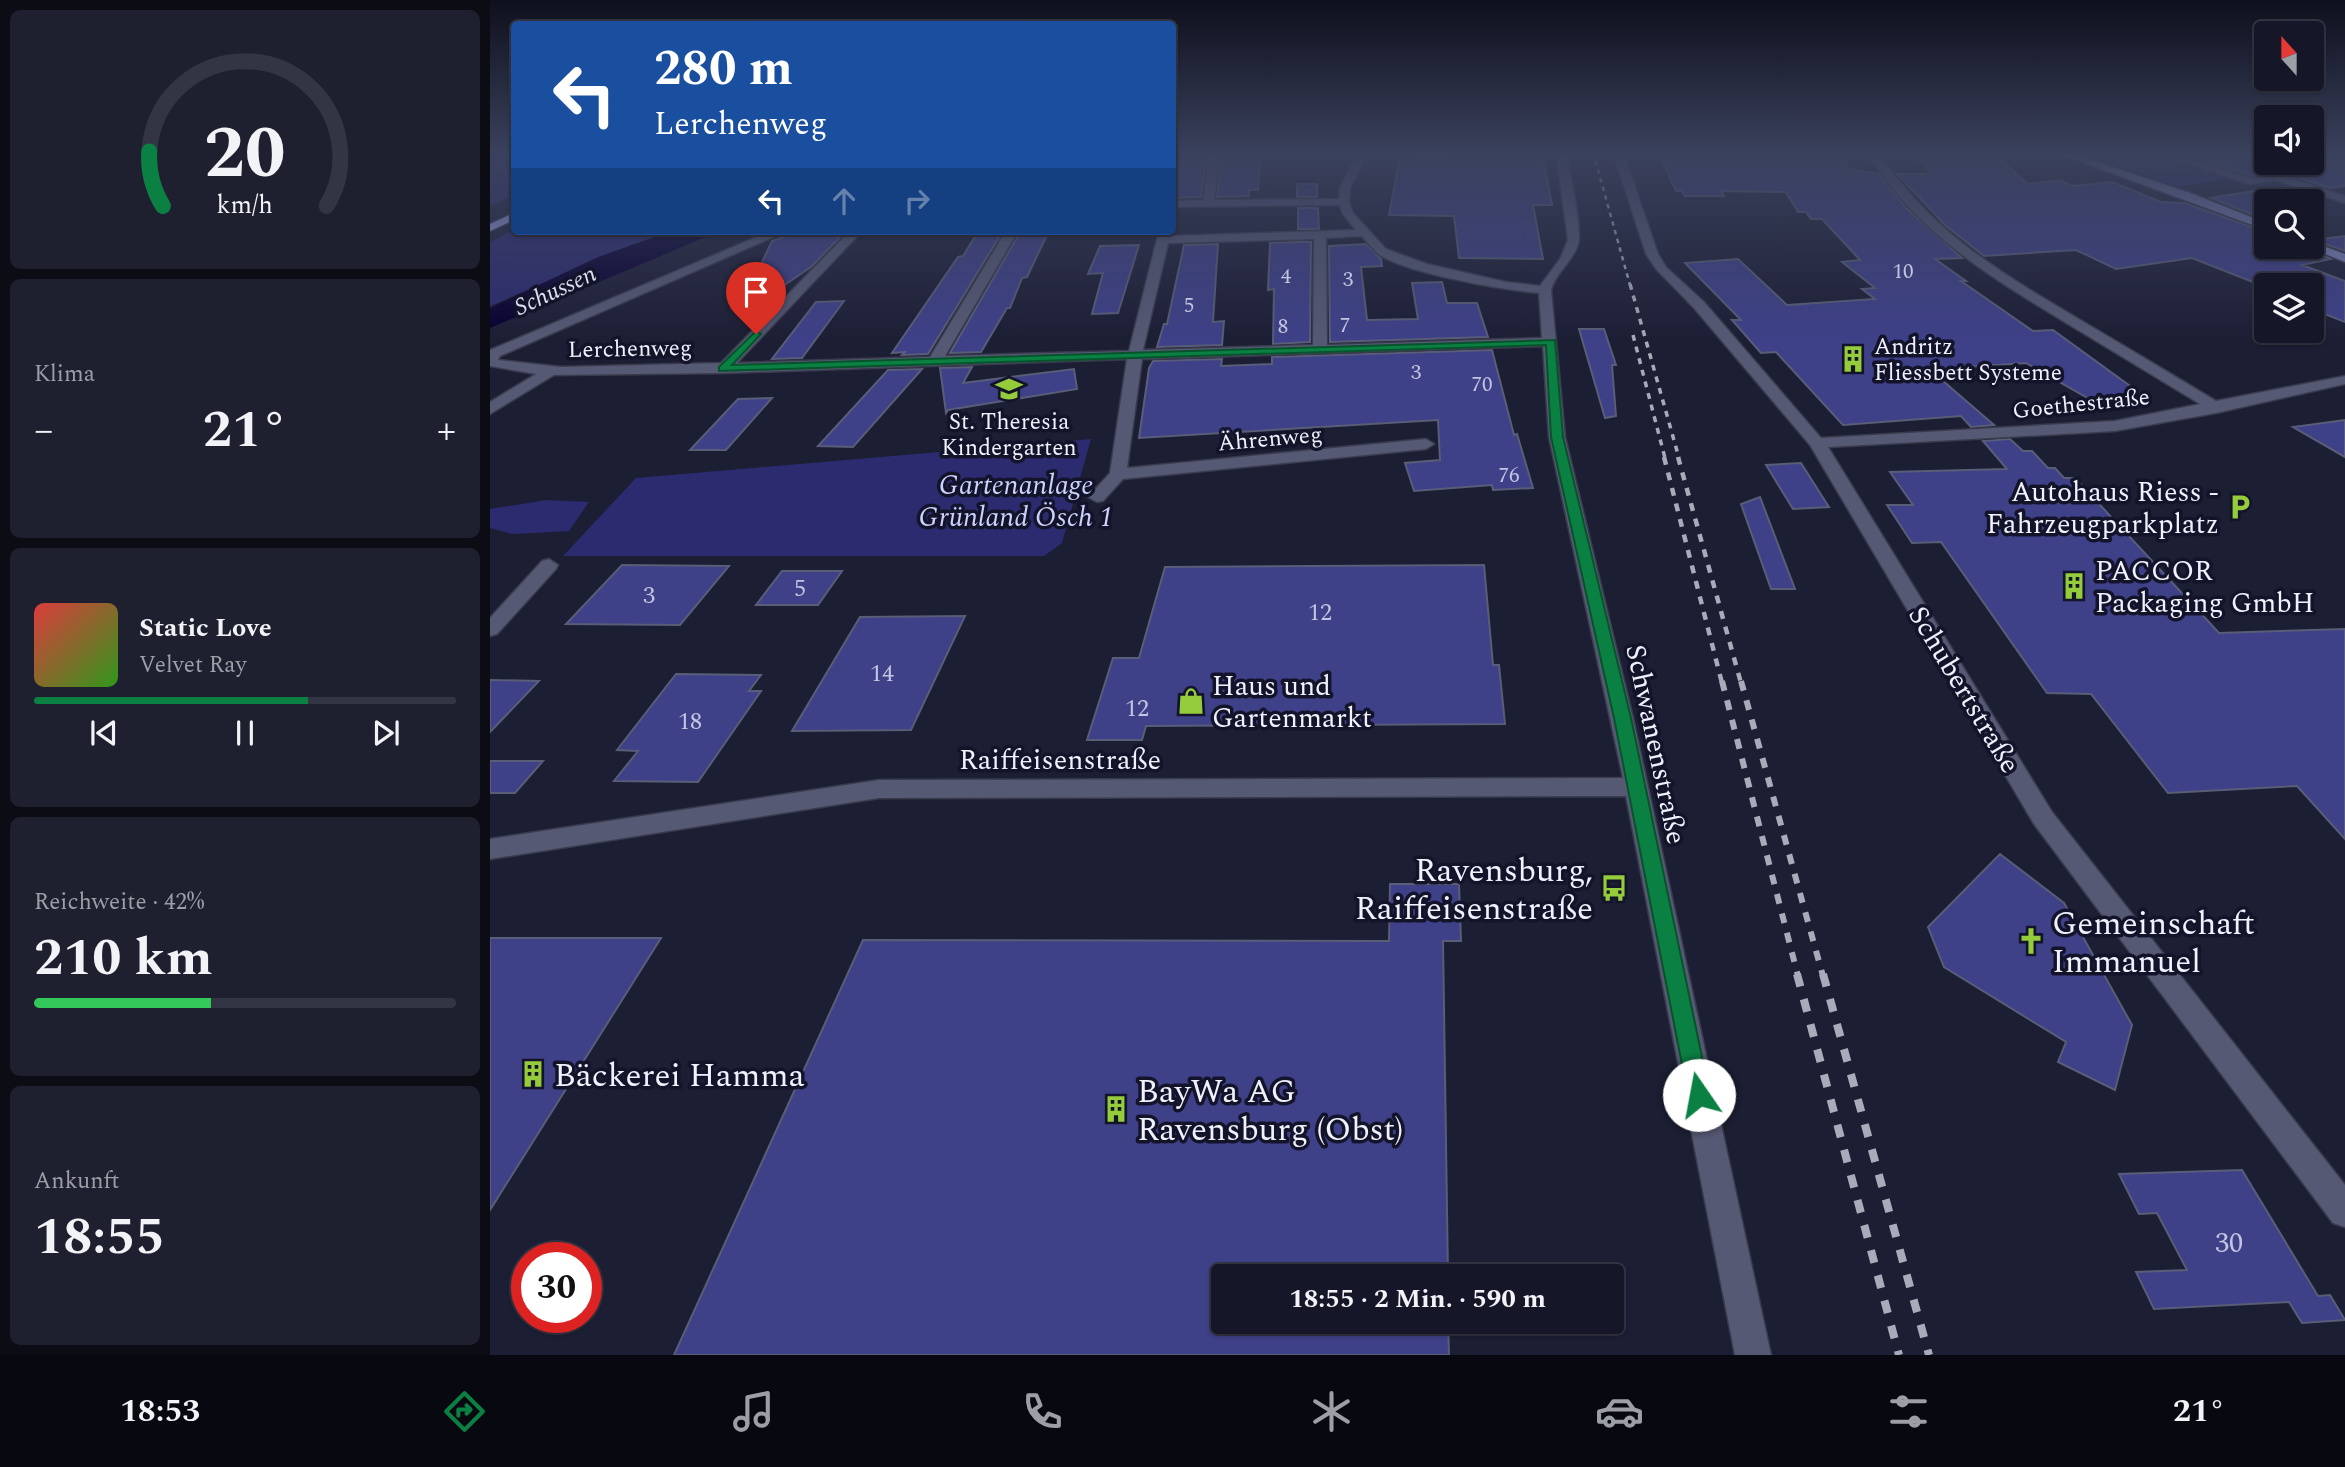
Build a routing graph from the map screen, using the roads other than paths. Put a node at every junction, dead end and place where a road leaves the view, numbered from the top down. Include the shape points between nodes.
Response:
1 (1349, 215) edge
2 (1570, 215) edge
3 (1639, 215) edge
4 (1923, 215) edge
5 (2236, 215) edge
6 (511, 218) edge
7 (2254, 222) edge
8 (490, 228) edge
9 (1364, 233) junction
10 (772, 235) edge
11 (852, 235) edge
12 (1010, 235) edge
13 (1320, 235) junction
14 (1163, 236) edge
15 (2324, 250) edge
16 (2345, 258) edge
17 (1545, 290) junction
18 (1551, 342) junction
19 (1320, 349) junction
20 (1135, 355) junction
21 (490, 361) edge
22 (935, 361) junction
23 (723, 369) junction
24 (549, 372) junction
25 (2345, 380) edge
26 (2216, 408) junction
27 (490, 409) edge
28 (1817, 443) junction
29 (1426, 444) dead end
30 (1118, 474) junction
31 (1097, 498) dead end
32 (550, 565) dead end
33 (490, 630) edge
34 (1635, 787) junction
35 (490, 849) edge
36 (2345, 1211) edge
37 (1753, 1355) edge

1 - 9 street
2 - 17 street via 1574,240
3 - 28 street, Schubertstraße via 1662,269
4 - 26 street via 1954,243 2028,294
5 - 7 main road
6 - 8 highway
9 - 13 street
9 - 17 street via 1382,251 1423,267
10 - 21 street via 495,353
11 - 23 street
12 - 22 street
13 - 14 street
13 - 19 street
14 - 20 street
15 - 16 main road
17 - 18 street, Schwanenstraße
18 - 19 street, Lerchenweg
18 - 34 street, Schwanenstraße via 1557,437
19 - 20 street, Lerchenweg
20 - 22 street, Lerchenweg
20 - 30 street
21 - 24 street, Lerchenweg
22 - 23 street, Lerchenweg
23 - 24 street, Lerchenweg
24 - 27 street, Lerchenweg
25 - 26 street, Goethestraße
26 - 28 street, Goethestraße via 2115,426
28 - 36 street, Schubertstraße via 2043,818
29 - 30 street, Ährenweg
30 - 31 street
32 - 33 street
34 - 35 street, Raiffeisenstraße via 879,789
34 - 37 street, Schwanenstraße

